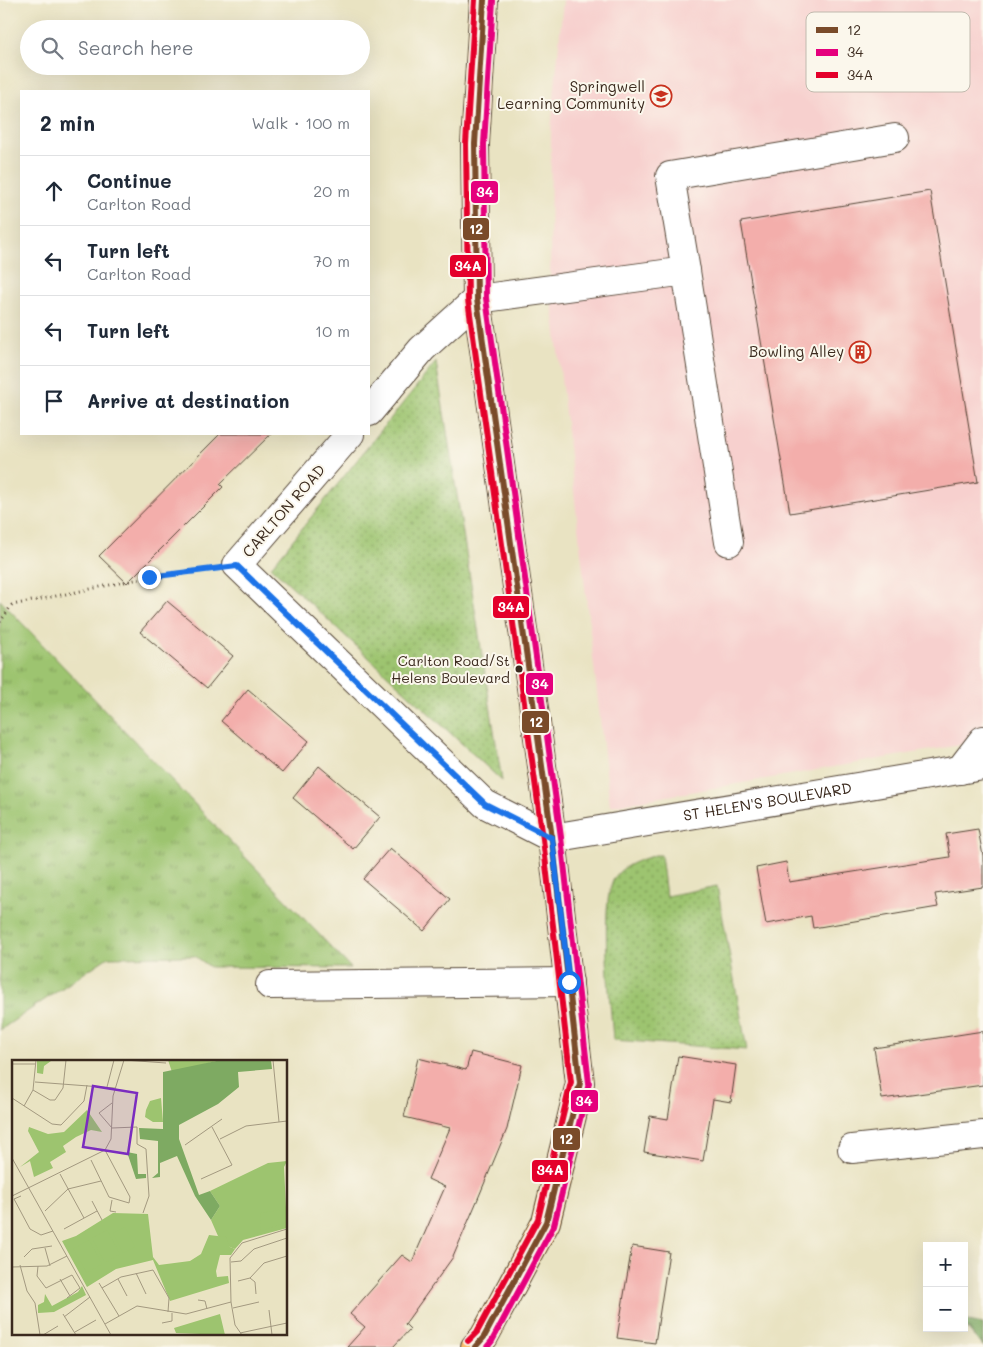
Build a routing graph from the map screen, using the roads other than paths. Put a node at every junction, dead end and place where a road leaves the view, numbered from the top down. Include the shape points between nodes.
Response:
1 (484, 0) edge
2 (895, 138) dead end
3 (686, 271) junction
4 (477, 299) junction
5 (370, 411) edge
6 (349, 435) edge
7 (729, 542) dead end
8 (983, 740) edge
9 (972, 768) edge
10 (552, 838) junction
11 (569, 982) junction
12 (270, 985) dead end
13 (983, 1135) edge
14 (852, 1148) dead end
15 (486, 1344) edge

1 - 4 main road via 475,144
2 - 3 street via 670,176
3 - 4 street
3 - 7 street
4 - 5 street via 422,349
4 - 10 main road
6 - 10 street, CARLTON ROAD via 237,566 485,804
8 - 9 street
9 - 10 street, ST HELEN'S BOULEVARD
10 - 11 main road
11 - 12 street
11 - 15 main road via 580,1083 546,1222
13 - 14 street

